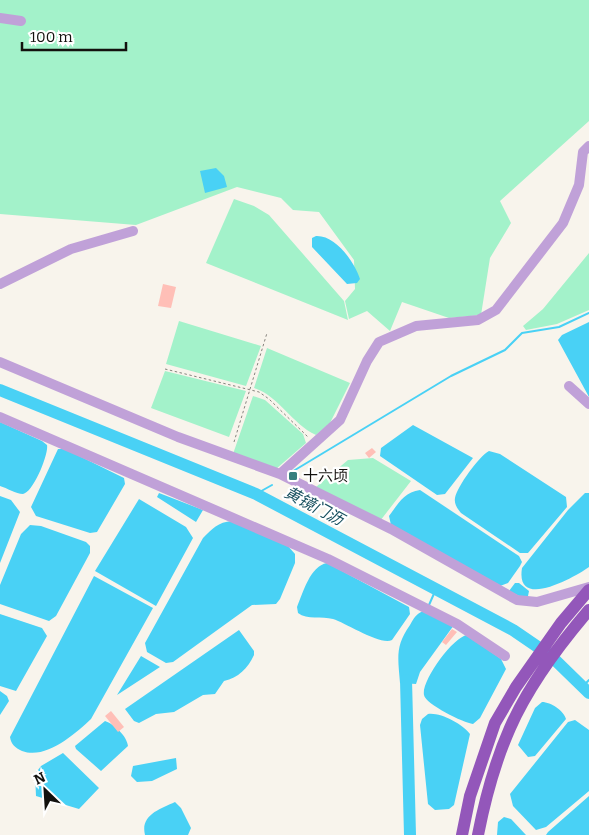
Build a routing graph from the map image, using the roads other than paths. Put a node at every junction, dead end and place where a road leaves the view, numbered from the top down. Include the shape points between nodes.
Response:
1 (0, 18) edge
2 (21, 22) dead end
3 (589, 146) edge
4 (132, 231) dead end
5 (0, 284) edge
6 (0, 362) edge
7 (569, 386) dead end
8 (589, 404) edge
9 (0, 417) edge
10 (280, 474) junction
11 (589, 588) edge
12 (588, 611) edge
13 (505, 656) dead end
14 (462, 835) edge
15 (478, 835) edge

1 - 2 lane
3 - 10 lane via 583,152 579,185 563,222 496,310 478,320 416,326 379,342 340,420
4 - 5 lane via 71,249
6 - 10 lane via 178,437
7 - 8 lane
9 - 13 lane via 328,559 457,624
10 - 11 lane via 391,529 517,600 537,602
11 - 14 main road via 516,687 495,723 470,796
12 - 15 main road via 527,695 509,729 485,800

